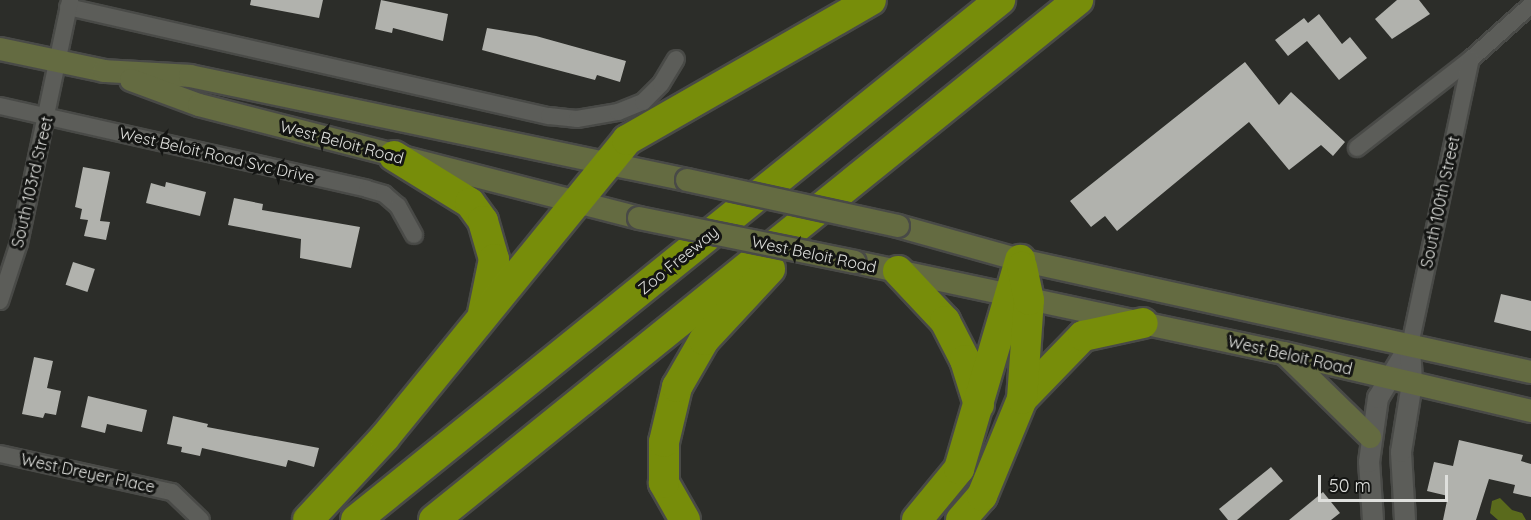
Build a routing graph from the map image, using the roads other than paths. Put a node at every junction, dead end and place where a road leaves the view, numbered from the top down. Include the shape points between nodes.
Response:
1 (870, 0) edge
2 (1000, 0) edge
3 (1078, 0) edge
4 (69, 3) edge
5 (1531, 5) edge
6 (0, 49) edge
7 (1471, 58) junction
8 (676, 59) dead end
9 (57, 61) junction
10 (104, 71) junction
11 (0, 106) edge
12 (48, 117) junction
13 (1357, 148) dead end
14 (394, 156) junction
15 (606, 164) junction
16 (850, 185) junction
17 (574, 204) junction
18 (414, 235) dead end
19 (1020, 260) junction
20 (898, 271) junction
21 (1020, 298) junction
22 (0, 301) edge
23 (482, 320) junction
24 (1143, 324) junction
25 (1410, 345) junction
26 (1284, 353) junction
27 (1531, 372) edge
28 (1387, 378) junction
29 (1412, 382) junction
30 (1022, 399) junction
31 (979, 405) junction
32 (1531, 411) edge
33 (1370, 437) junction
34 (0, 454) edge
35 (201, 520) edge
36 (308, 520) edge
37 (356, 520) edge
38 (434, 520) edge
39 (685, 520) edge
40 (917, 520) edge
41 (961, 520) edge
42 (1373, 520) edge
43 (1405, 520) edge

1 - 15 highway via 627,140
2 - 37 highway, Zoo Freeway
3 - 16 highway
4 - 8 street via 549,116 577,119 618,112 643,102 661,84
4 - 9 street, South 103rd Street
5 - 7 street
6 - 9 main road, West Beloit Road
7 - 13 street
7 - 25 street, South 100th Street
9 - 10 main road, West Beloit Road
9 - 12 street, South 103rd Street
10 - 14 main road, West Beloit Road via 199,105
10 - 15 main road, West Beloit Road via 190,76
11 - 12 street, West Beloit Road Svc Drive
12 - 18 street, West Beloit Road Svc Drive via 384,194 398,206
12 - 22 street, South 103rd Street via 19,243
14 - 17 main road, West Beloit Road
14 - 23 highway via 470,202 483,220 494,259
15 - 17 highway
15 - 19 main road, West Beloit Road, bridge via 898,226
16 - 38 highway
16 - 39 highway via 704,339 677,387 664,442 664,483
17 - 20 main road, West Beloit Road, bridge
17 - 23 highway
19 - 21 highway
19 - 25 main road, West Beloit Road
20 - 21 main road, West Beloit Road
20 - 31 highway via 945,321 965,360
21 - 24 main road, West Beloit Road
21 - 30 highway
21 - 31 highway
23 - 36 highway via 385,437
24 - 26 main road, West Beloit Road
24 - 30 highway via 1083,336
25 - 27 main road, West Beloit Road
25 - 28 street
25 - 29 street
26 - 28 main road, West Beloit Road
26 - 33 main road
28 - 29 main road, West Beloit Road
28 - 33 street via 1378,398
29 - 32 main road, West Beloit Road
29 - 43 street via 1401,452
30 - 41 highway via 982,496
31 - 40 highway via 959,469
33 - 42 street
34 - 35 street, West Dreyer Place via 172,492

